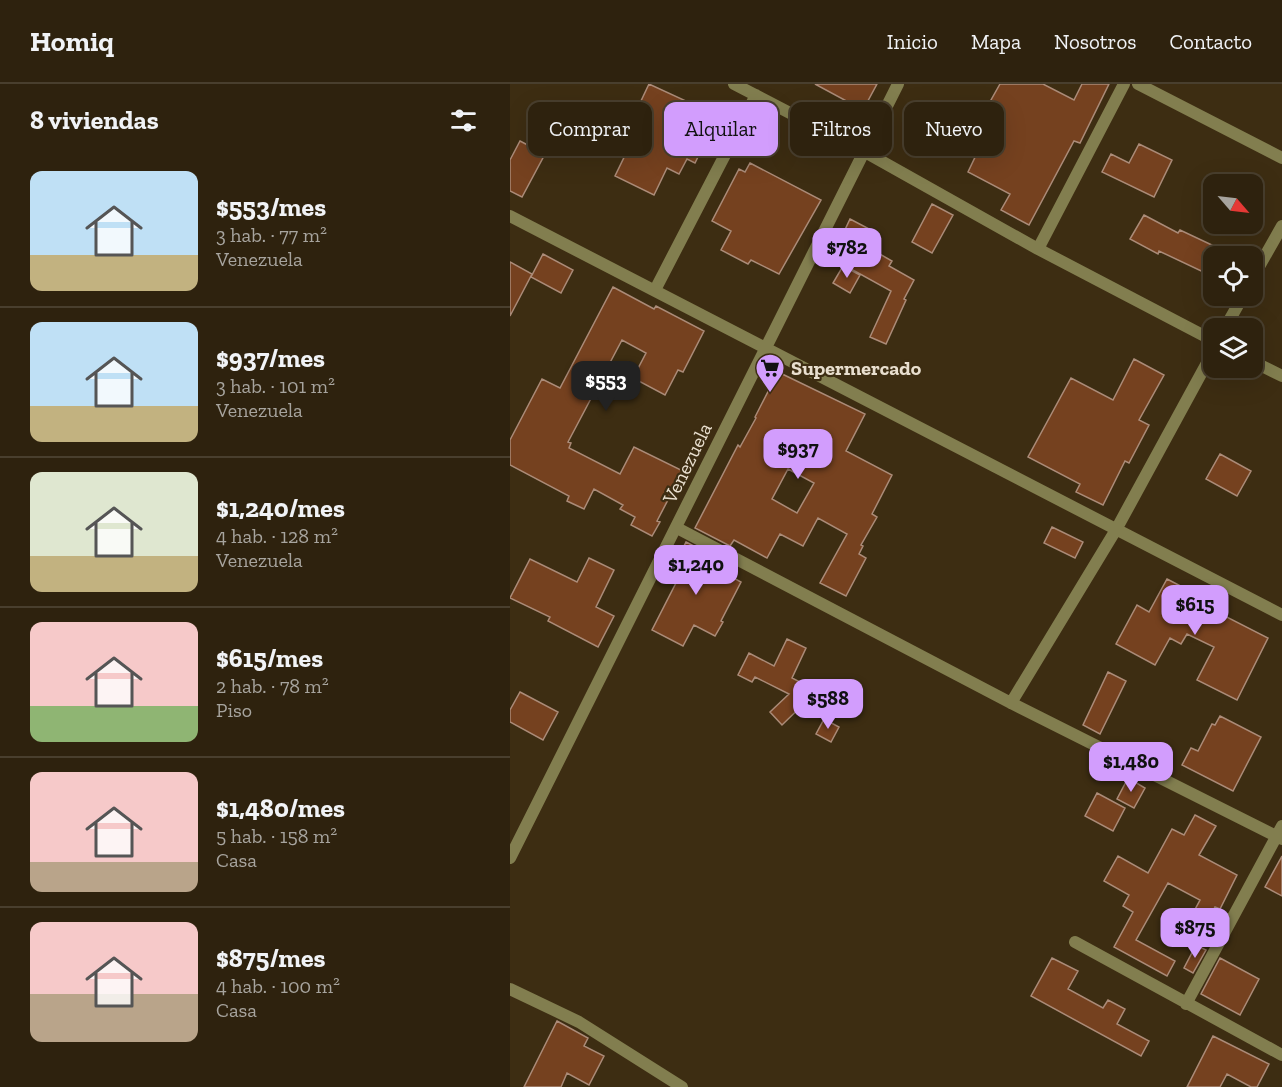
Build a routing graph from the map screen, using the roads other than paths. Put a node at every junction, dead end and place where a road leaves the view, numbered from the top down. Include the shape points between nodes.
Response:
1 (734, 84) edge
2 (898, 84) edge
3 (1124, 84) edge
4 (1138, 84) edge
5 (756, 95) junction
6 (889, 102) edge
7 (790, 113) edge
8 (863, 156) edge
9 (872, 156) edge
10 (1282, 159) edge
11 (510, 216) edge
12 (1282, 226) edge
13 (1038, 249) junction
14 (1263, 260) edge
15 (655, 290) junction
16 (1203, 335) edge
17 (765, 348) junction
18 (1263, 366) edge
19 (1203, 370) edge
20 (1282, 376) edge
21 (676, 528) junction
22 (1117, 528) junction
23 (1282, 615) edge
24 (1011, 703) junction
25 (1280, 834) edge
26 (510, 858) edge
27 (1075, 942) dead end
28 (510, 988) edge
29 (1186, 1004) junction
30 (1282, 1055) edge
31 (682, 1087) edge

1 - 5 street
2 - 6 street, Venezuela
3 - 13 street
4 - 10 street
5 - 7 street
5 - 15 street
8 - 17 street, Venezuela
9 - 13 street
11 - 15 street
12 - 14 street
13 - 16 street
15 - 17 street
17 - 21 street, Venezuela
17 - 22 street
18 - 20 street
19 - 22 street
21 - 24 street
21 - 26 street, Venezuela
22 - 23 street
22 - 24 street
24 - 25 street
25 - 29 street
27 - 29 street
28 - 31 street via 579,1022
29 - 30 street

